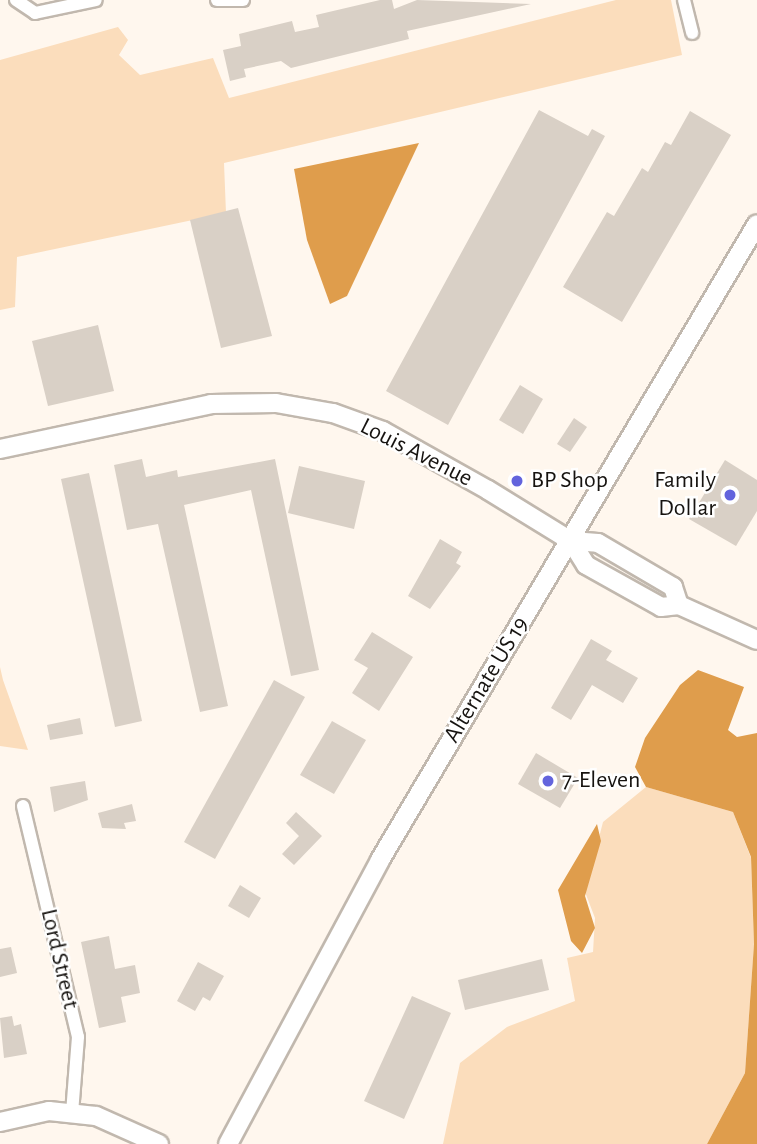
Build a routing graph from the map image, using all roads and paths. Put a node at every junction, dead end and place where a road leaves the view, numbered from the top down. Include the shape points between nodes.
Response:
1 (96, 0) edge
2 (217, 0) edge
3 (243, 0) edge
4 (684, 0) edge
5 (17, 1) edge
6 (692, 33) dead end
7 (757, 224) edge
8 (0, 449) edge
9 (571, 541) junction
10 (679, 605) junction
11 (757, 640) edge
12 (23, 806) dead end
13 (72, 1113) junction
14 (0, 1122) edge
15 (159, 1144) edge
16 (229, 1144) edge

1 - 5 street via 35,13
2 - 3 street
4 - 6 street
7 - 9 street, Alternate US 19
8 - 9 street, Louis Avenue via 211,404 276,403 383,431
9 - 10 street via 586,565 661,607
9 - 10 street via 598,542 673,587
9 - 16 street, Alternate US 19 via 380,860
10 - 11 street
12 - 13 street, Lord Street via 78,1037
13 - 14 street
13 - 15 street via 96,1115

